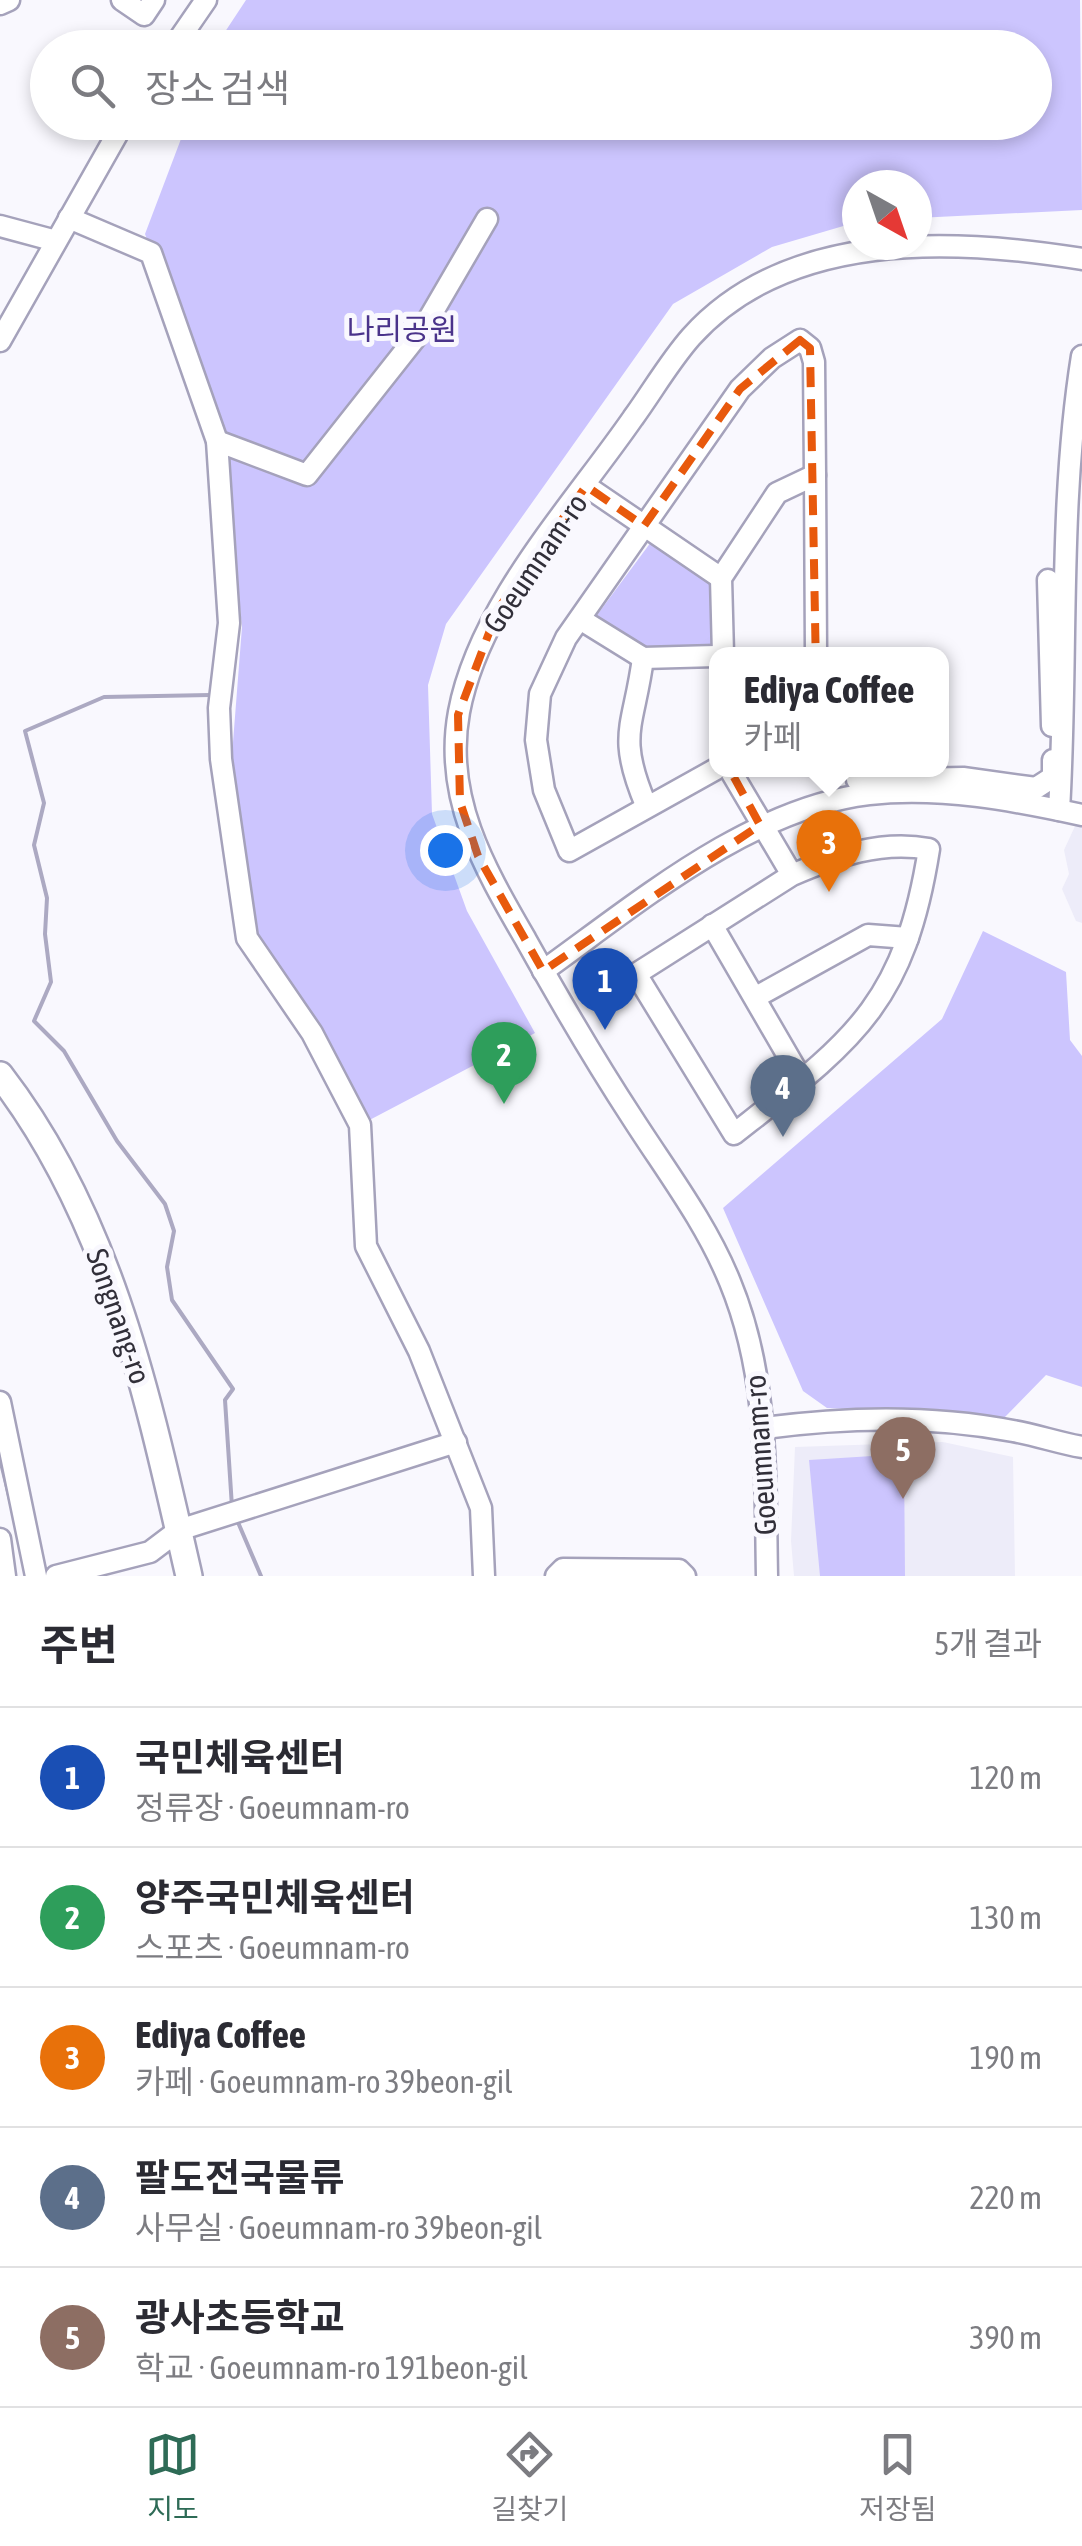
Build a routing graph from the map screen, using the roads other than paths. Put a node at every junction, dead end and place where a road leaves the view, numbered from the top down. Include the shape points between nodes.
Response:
1 (9, 0) edge
2 (122, 0) edge
3 (154, 0) edge
4 (206, 0) edge
5 (0, 4) edge
6 (185, 30) edge
7 (114, 140) edge
8 (69, 218) junction
9 (487, 219) dead end
10 (0, 226) edge
11 (56, 242) junction
12 (1082, 259) edge
13 (0, 341) edge
14 (1082, 356) edge
15 (217, 441) junction
16 (815, 474) junction
17 (586, 486) junction
18 (644, 526) junction
19 (721, 578) junction
20 (1048, 580) dead end
21 (580, 619) junction
22 (720, 647) edge
23 (816, 647) edge
24 (709, 656) edge
25 (643, 658) junction
26 (709, 773) edge
27 (734, 777) edge
28 (857, 777) edge
29 (646, 805) junction
30 (1058, 810) junction
31 (1082, 815) edge
32 (760, 825) junction
33 (792, 875) junction
34 (712, 924) junction
35 (908, 938) junction
36 (543, 971) junction
37 (756, 997) junction
38 (0, 1075) edge
39 (802, 1080) junction
40 (0, 1402) edge
41 (764, 1428) junction
42 (456, 1442) junction
43 (1082, 1447) edge
44 (178, 1530) junction
45 (0, 1540) edge
46 (5, 1576) edge
47 (36, 1576) edge
48 (56, 1576) edge
49 (189, 1576) edge
50 (484, 1576) edge
51 (556, 1576) edge
52 (685, 1576) edge
53 (767, 1576) edge

1 - 5 street
2 - 3 street via 144,16
4 - 6 street
7 - 8 street
8 - 11 street
8 - 15 street via 151,253
9 - 15 street via 424,328 307,475
10 - 11 street
11 - 13 street
12 - 17 street, Goeumnam-ro via 950,244 846,255 760,283 692,336
14 - 30 street via 1064,514 1066,683
15 - 42 street via 229,623 218,708 220,759 247,938 312,1033 360,1125 366,1246
16 - 18 street via 814,362 800,340 740,388
16 - 19 street via 776,493
16 - 23 street
17 - 18 street
17 - 36 street, Goeumnam-ro via 498,609 458,715 460,802 478,856
18 - 19 street
18 - 21 street
19 - 22 street
20 - 28 street via 1053,778 1036,788 963,778
21 - 25 street
21 - 29 street via 540,694 536,740 544,790 568,852
24 - 25 street
25 - 29 street via 627,736 631,771
26 - 29 street
27 - 32 street
30 - 31 street
30 - 32 street via 991,796 870,794
32 - 33 street
32 - 36 street
33 - 34 street
33 - 35 street via 837,855 929,849
34 - 37 street
34 - 39 street via 636,974 734,1134
35 - 37 street via 868,936
35 - 39 street via 876,1008
36 - 41 street, Goeumnam-ro via 721,1259 752,1348
37 - 39 street
38 - 44 main road, Songnang-ro via 82,1213 114,1288
40 - 47 street
41 - 43 street via 839,1418 943,1422
41 - 53 street, Goeumnam-ro
42 - 44 street
42 - 50 street via 480,1508
44 - 48 street via 150,1552
44 - 49 main road, Songnang-ro
45 - 46 street
51 - 52 street via 564,1569 680,1570

